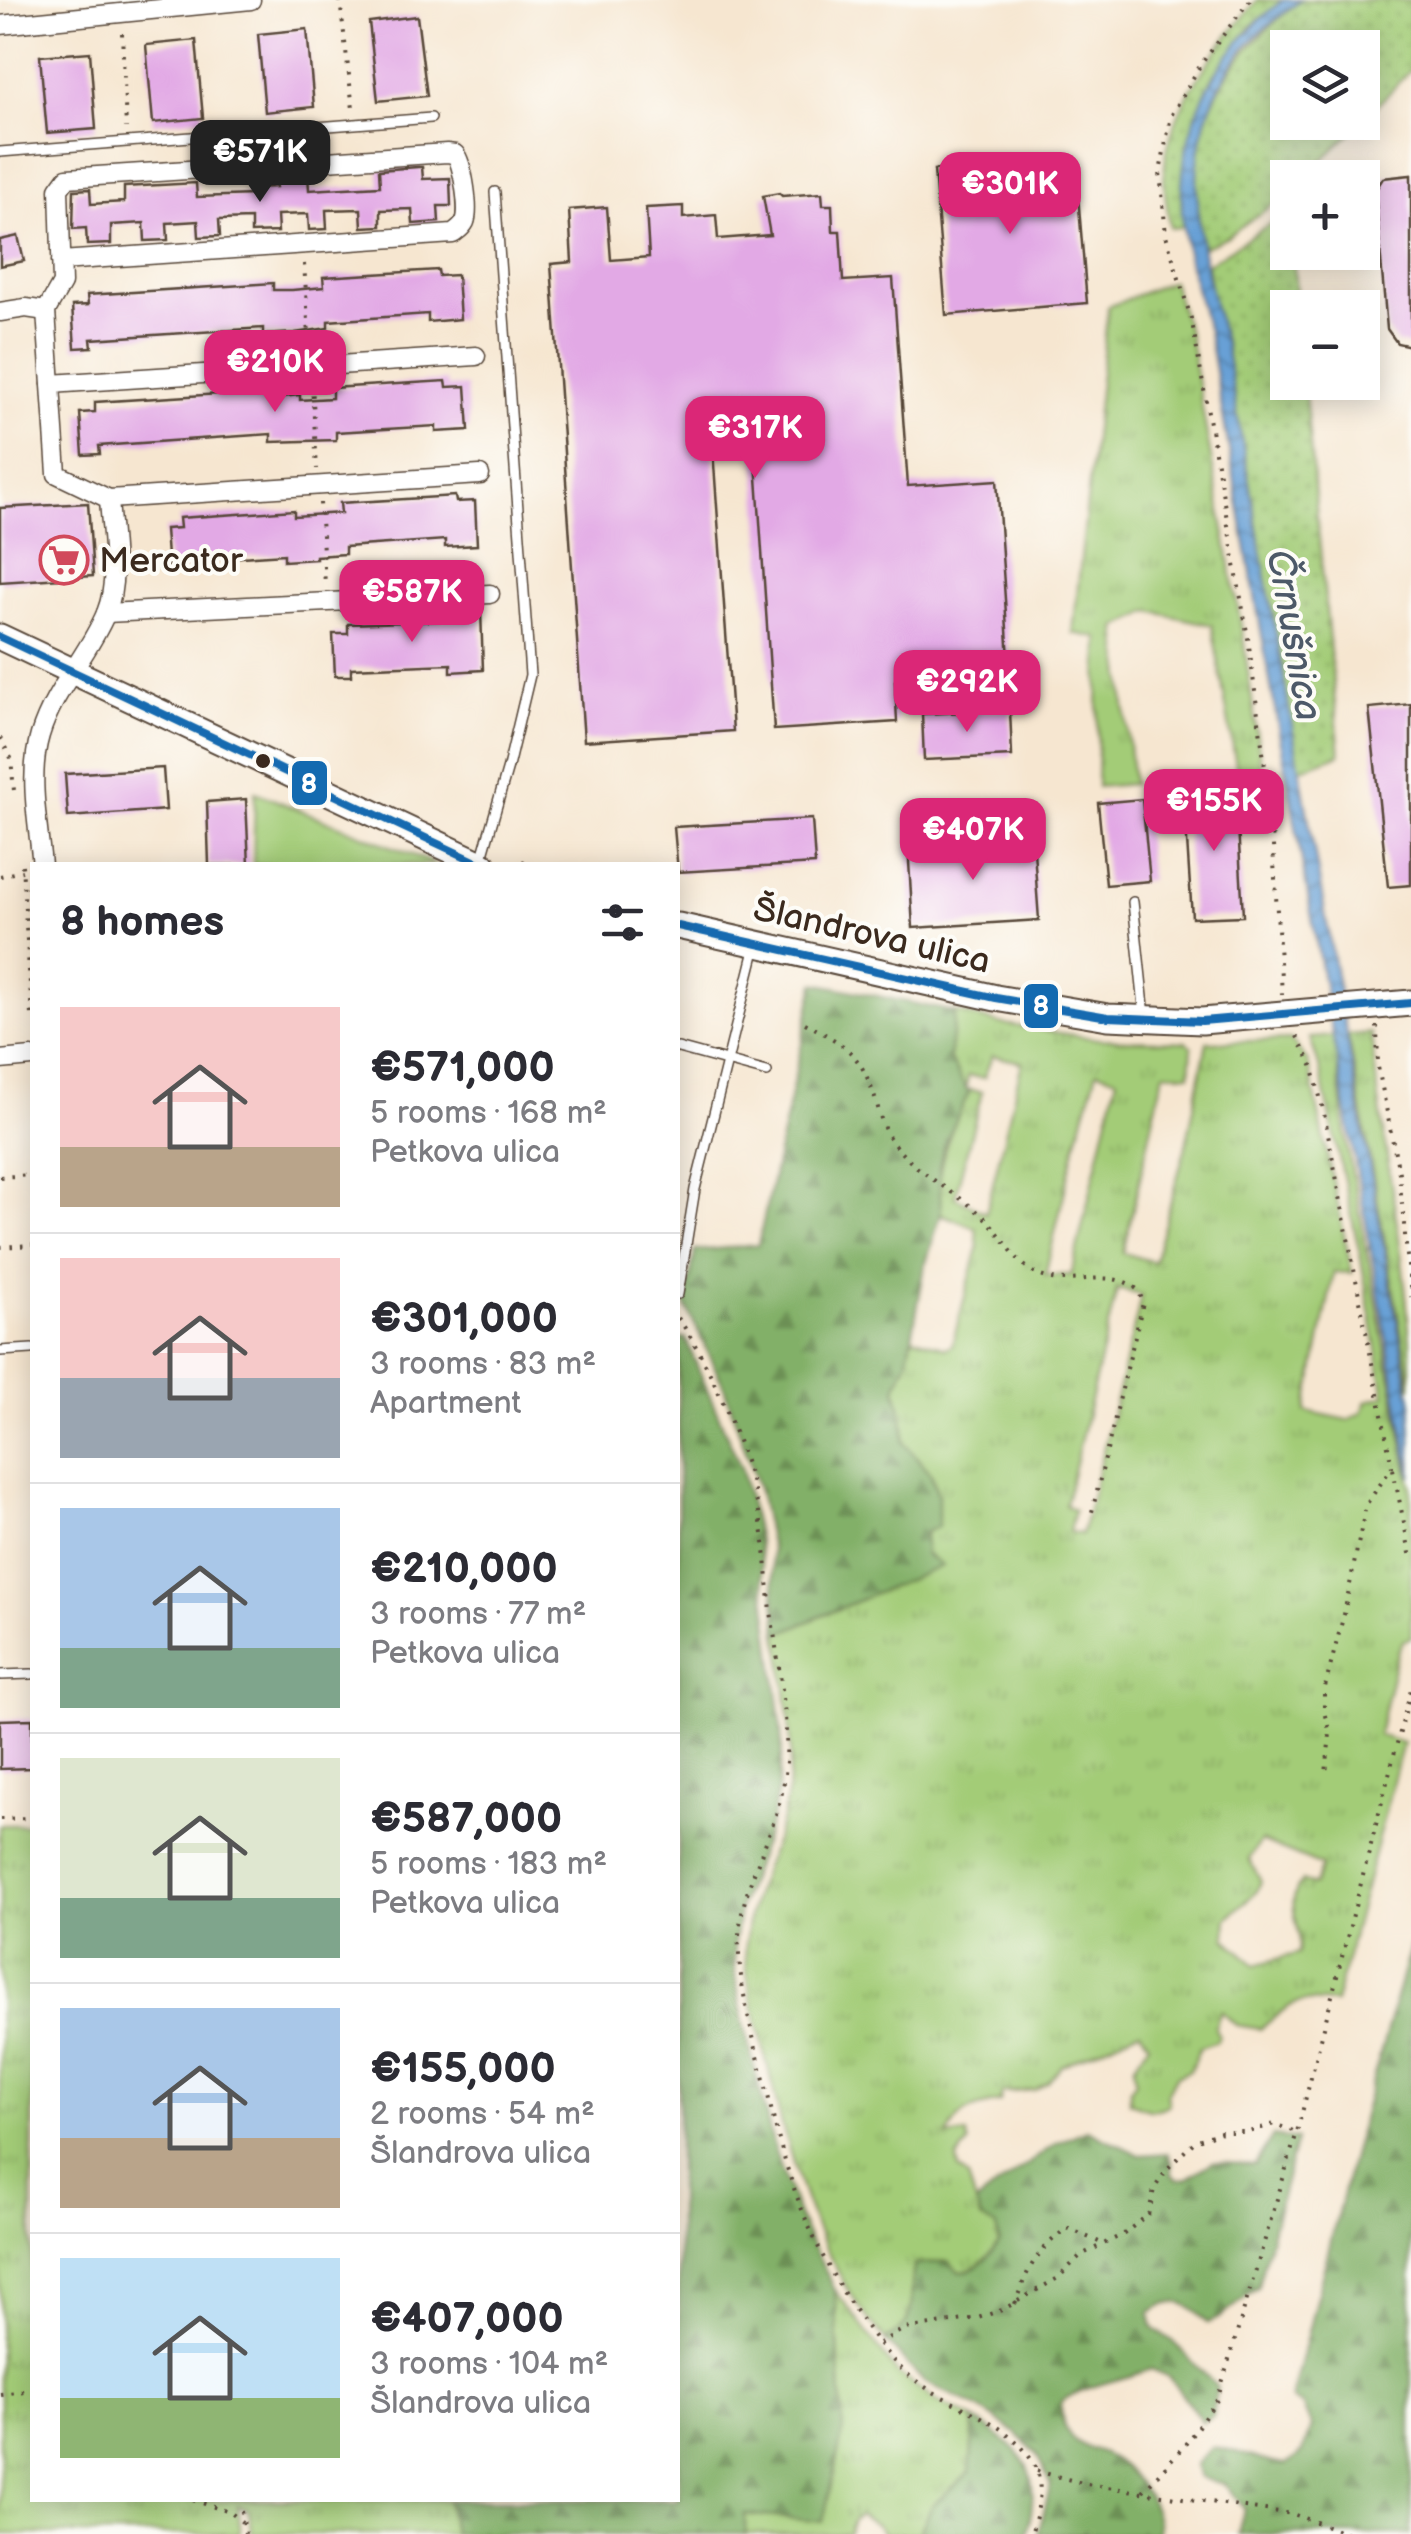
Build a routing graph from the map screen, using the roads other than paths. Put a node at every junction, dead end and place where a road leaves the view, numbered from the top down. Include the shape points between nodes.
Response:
1 (251, 0) edge
2 (0, 25) edge
3 (431, 118) dead end
4 (0, 152) edge
5 (495, 192) dead end
6 (61, 261) junction
7 (46, 311) junction
8 (0, 312) edge
9 (476, 356) dead end
10 (52, 384) junction
11 (480, 474) dead end
12 (109, 499) junction
13 (490, 594) dead end
14 (106, 613) junction
15 (0, 637) edge
16 (71, 670) junction
17 (42, 862) edge
18 (478, 862) edge
19 (483, 862) edge
20 (1133, 902) dead end
21 (680, 926) edge
22 (756, 944) junction
23 (1411, 1003) edge
24 (1145, 1018) junction
25 (680, 1049) edge
26 (30, 1057) edge
27 (0, 1060) edge
28 (728, 1063) junction
29 (767, 1072) dead end
30 (680, 1282) edge
31 (30, 1349) edge
32 (0, 1351) edge
33 (0, 1674) edge
34 (30, 1674) edge

1 - 2 street
3 - 4 lane
5 - 19 lane via 530,675
6 - 6 street via 59,189 66,178 460,158 466,218 453,234
6 - 7 street via 62,283
7 - 8 street
7 - 10 street
9 - 10 street
10 - 12 street via 57,474
11 - 12 street
12 - 14 street via 113,587
13 - 14 street
14 - 16 street
15 - 16 street
16 - 17 street via 37,749
16 - 18 street
20 - 24 lane
21 - 22 street, Šlandrova ulica
22 - 24 street, Šlandrova ulica via 996,998
22 - 28 lane
23 - 24 street, Šlandrova ulica via 1202,1021
25 - 28 lane
26 - 27 street
28 - 29 lane
28 - 30 lane via 695,1189
31 - 32 lane
33 - 34 lane

